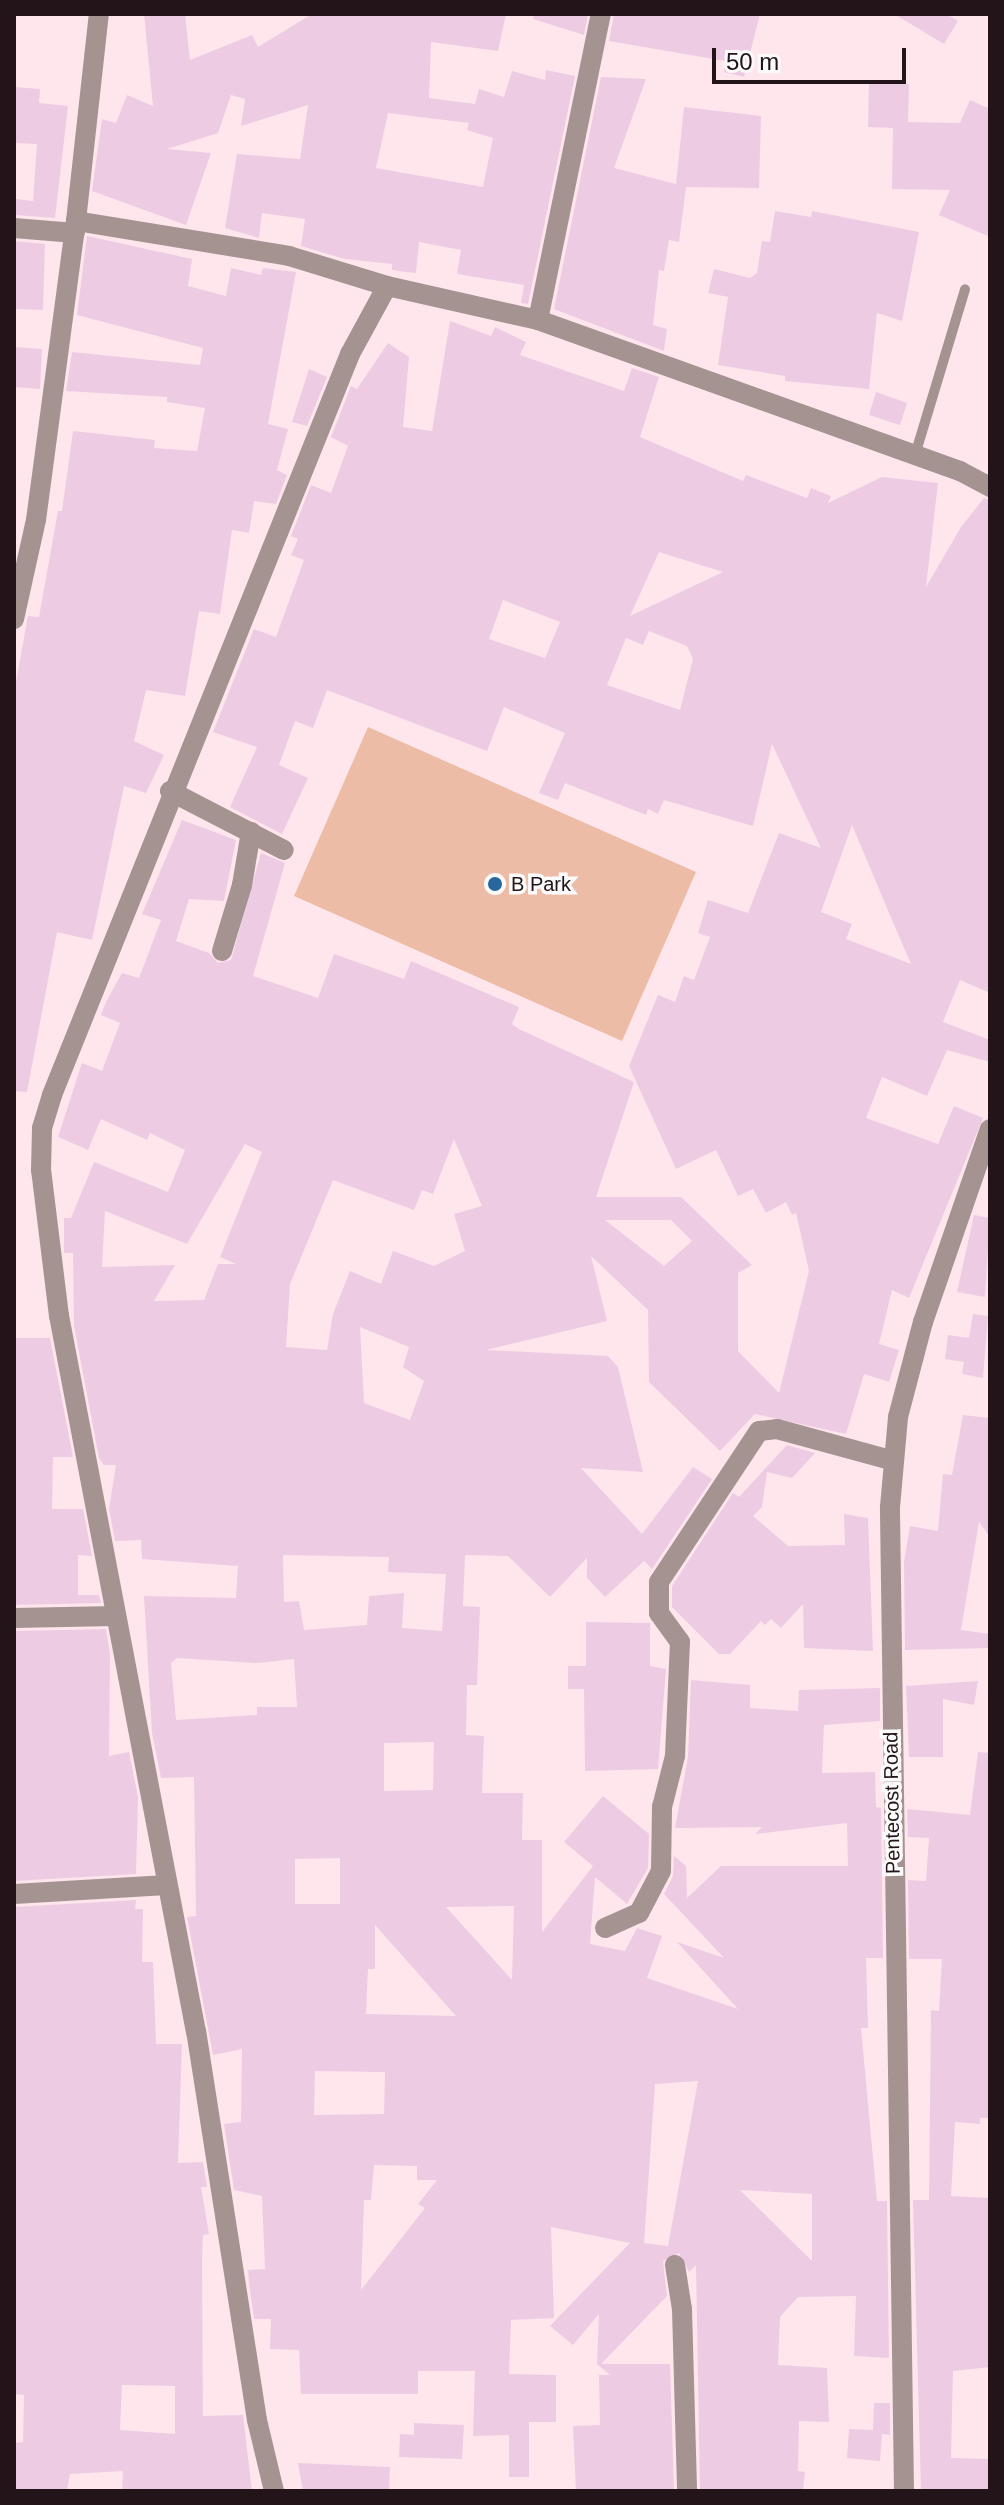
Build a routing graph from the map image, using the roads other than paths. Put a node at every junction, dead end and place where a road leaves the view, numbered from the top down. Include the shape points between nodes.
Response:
1 (99, 14) edge
2 (601, 14) edge
3 (76, 227) junction
4 (14, 228) edge
5 (387, 286) junction
6 (965, 289) dead end
7 (538, 320) junction
8 (915, 455) junction
9 (990, 487) edge
10 (14, 619) edge
11 (170, 791) junction
12 (251, 832) junction
13 (284, 850) dead end
14 (222, 951) dead end
15 (990, 1129) edge
16 (894, 1461) junction
17 (116, 1616) junction
18 (14, 1618) edge
19 (167, 1885) junction
20 (14, 1894) edge
21 (605, 1928) dead end
22 (675, 2265) dead end
23 (274, 2491) edge
24 (687, 2491) edge
25 (904, 2491) edge

1 - 3 street
2 - 7 street
3 - 4 street
3 - 5 street via 289,256
3 - 10 street via 36,520
5 - 7 street
5 - 11 street via 350,354
6 - 8 lane
7 - 8 street
8 - 9 street
11 - 12 street
11 - 17 street via 42,1128 41,1170 59,1316
12 - 13 street
12 - 14 street
15 - 16 street, Pentecost Road via 923,1322 898,1417
16 - 21 street via 777,1429 759,1431 659,1582 659,1613 680,1642 675,1756 662,1807 661,1871 639,1913
16 - 25 street, Pentecost Road via 888,1624
17 - 18 street
17 - 19 street
19 - 20 street
19 - 23 street via 196,2032 257,2420
22 - 24 street via 682,2309

